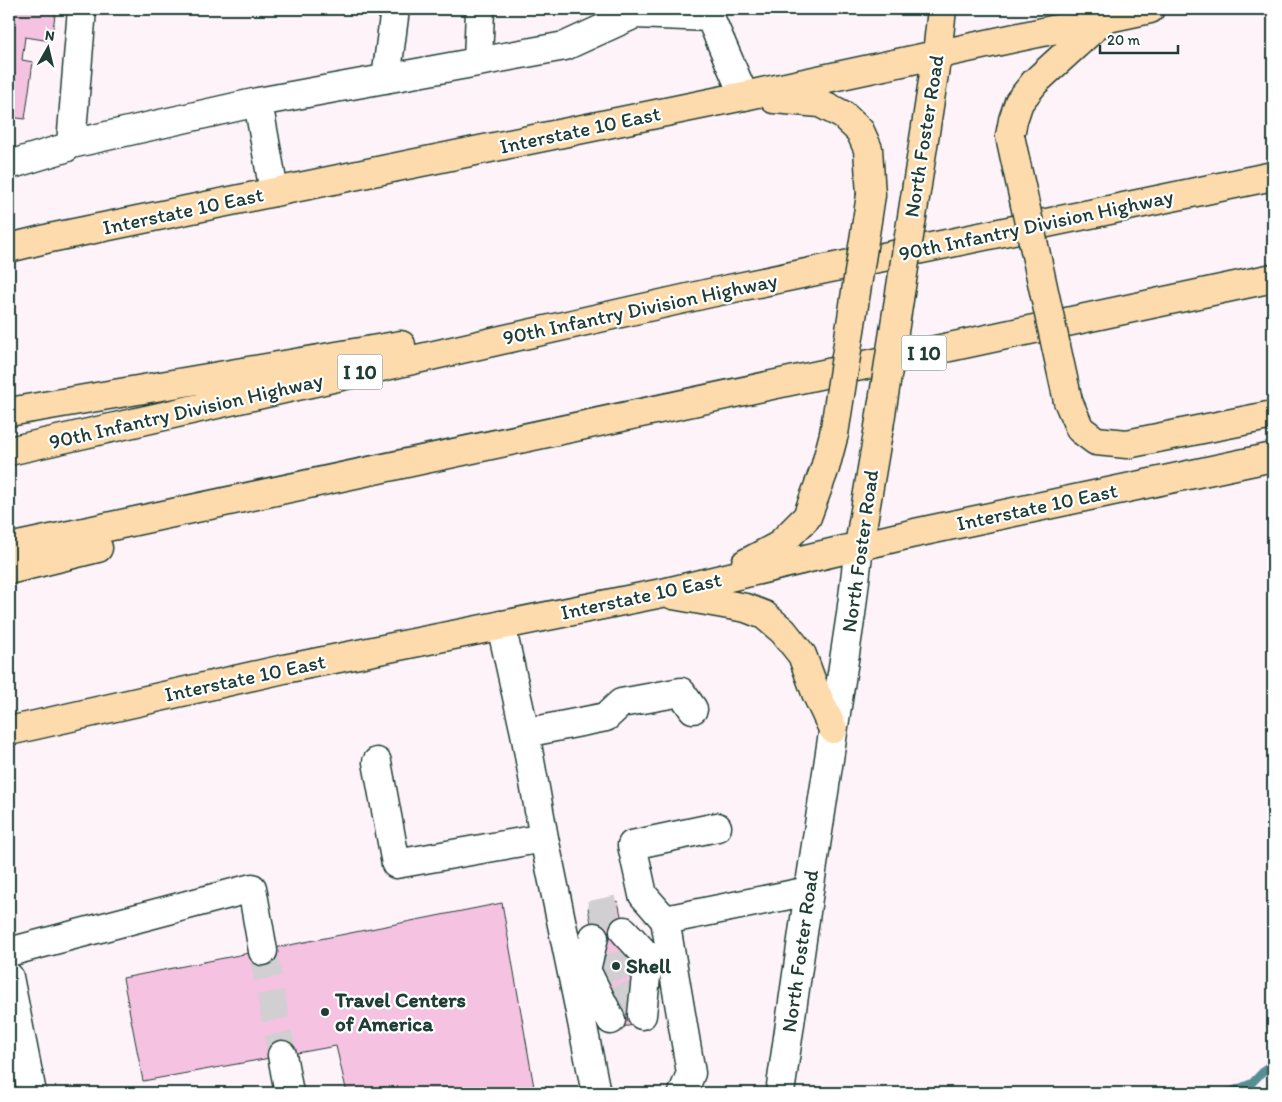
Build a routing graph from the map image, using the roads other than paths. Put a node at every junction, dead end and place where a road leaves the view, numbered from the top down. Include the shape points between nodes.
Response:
1 (82, 9) edge
2 (395, 9) edge
3 (480, 9) edge
4 (603, 9) edge
5 (942, 9) edge
6 (1150, 9) edge
7 (711, 13) edge
8 (635, 14) junction
9 (1105, 18) junction
10 (937, 54) junction
11 (478, 62) junction
12 (386, 79) junction
13 (744, 96) junction
14 (258, 102) junction
15 (70, 144) junction
16 (9, 165) edge
17 (1273, 176) edge
18 (274, 192) junction
19 (9, 248) edge
20 (1273, 278) edge
21 (710, 292) junction
22 (9, 412) edge
23 (1273, 414) edge
24 (9, 452) edge
25 (1273, 457) edge
26 (185, 511) junction
27 (859, 546) junction
28 (9, 548) edge
29 (9, 570) edge
30 (714, 581) junction
31 (662, 593) junction
32 (501, 625) junction
33 (693, 709) dead end
34 (833, 728) junction
35 (9, 731) edge
36 (525, 733) junction
37 (376, 762) dead end
38 (717, 827) dead end
39 (544, 838) junction
40 (809, 891) junction
41 (622, 920) dead end
42 (665, 920) junction
43 (592, 926) dead end
44 (263, 951) tunnel mouth
45 (9, 952) edge
46 (650, 957) junction
47 (586, 971) junction
48 (9, 976) edge
49 (639, 1005) dead end
50 (609, 1010) dead end
51 (282, 1056) tunnel mouth
52 (32, 1093) edge
53 (289, 1093) edge
54 (596, 1093) edge
55 (683, 1093) edge
56 (780, 1093) edge

1 - 15 street
2 - 12 street
3 - 11 street
4 - 8 street
5 - 10 main road, North Foster Road
6 - 9 main road, Interstate 10 East
7 - 8 street
7 - 13 street
8 - 11 street via 565,46
9 - 10 main road, Interstate 10 East
9 - 23 main road, bridge via 1035,82 1019,102 1010,136 1068,401 1080,429 1096,441 1126,444
10 - 13 main road, Interstate 10 East
10 - 27 main road, North Foster Road, bridge
11 - 12 street
12 - 14 street
13 - 18 main road, Interstate 10 East
13 - 30 main road, bridge via 820,103 844,115 860,131 868,149 872,195 834,434 807,516 778,546
14 - 15 street
14 - 18 street
15 - 16 street
17 - 21 main road, 90th Infantry Division Highway / I 10
18 - 19 main road, Interstate 10 East
20 - 26 main road, I 10
21 - 22 main road
21 - 24 main road, 90th Infantry Division Highway / I 10
25 - 27 main road, Interstate 10 East
26 - 28 main road, I 10
26 - 29 main road via 108,545
27 - 30 main road, Interstate 10 East
27 - 34 street, North Foster Road
30 - 31 main road, Interstate 10 East
31 - 32 main road, Interstate 10 East
31 - 34 main road via 746,608 764,615 783,630 802,655
32 - 35 main road, Interstate 10 East via 284,669
32 - 36 street
33 - 36 street via 681,692 621,703 606,717
34 - 40 street, North Foster Road
36 - 39 street
37 - 39 street via 396,864
38 - 42 street via 632,845 643,895
39 - 47 street
40 - 42 street
40 - 56 street, North Foster Road
41 - 46 street
42 - 46 street
43 - 47 street
44 - 45 street via 252,888
46 - 49 street
46 - 55 street via 691,1073
47 - 50 street
47 - 54 street
48 - 52 street
51 - 53 street

